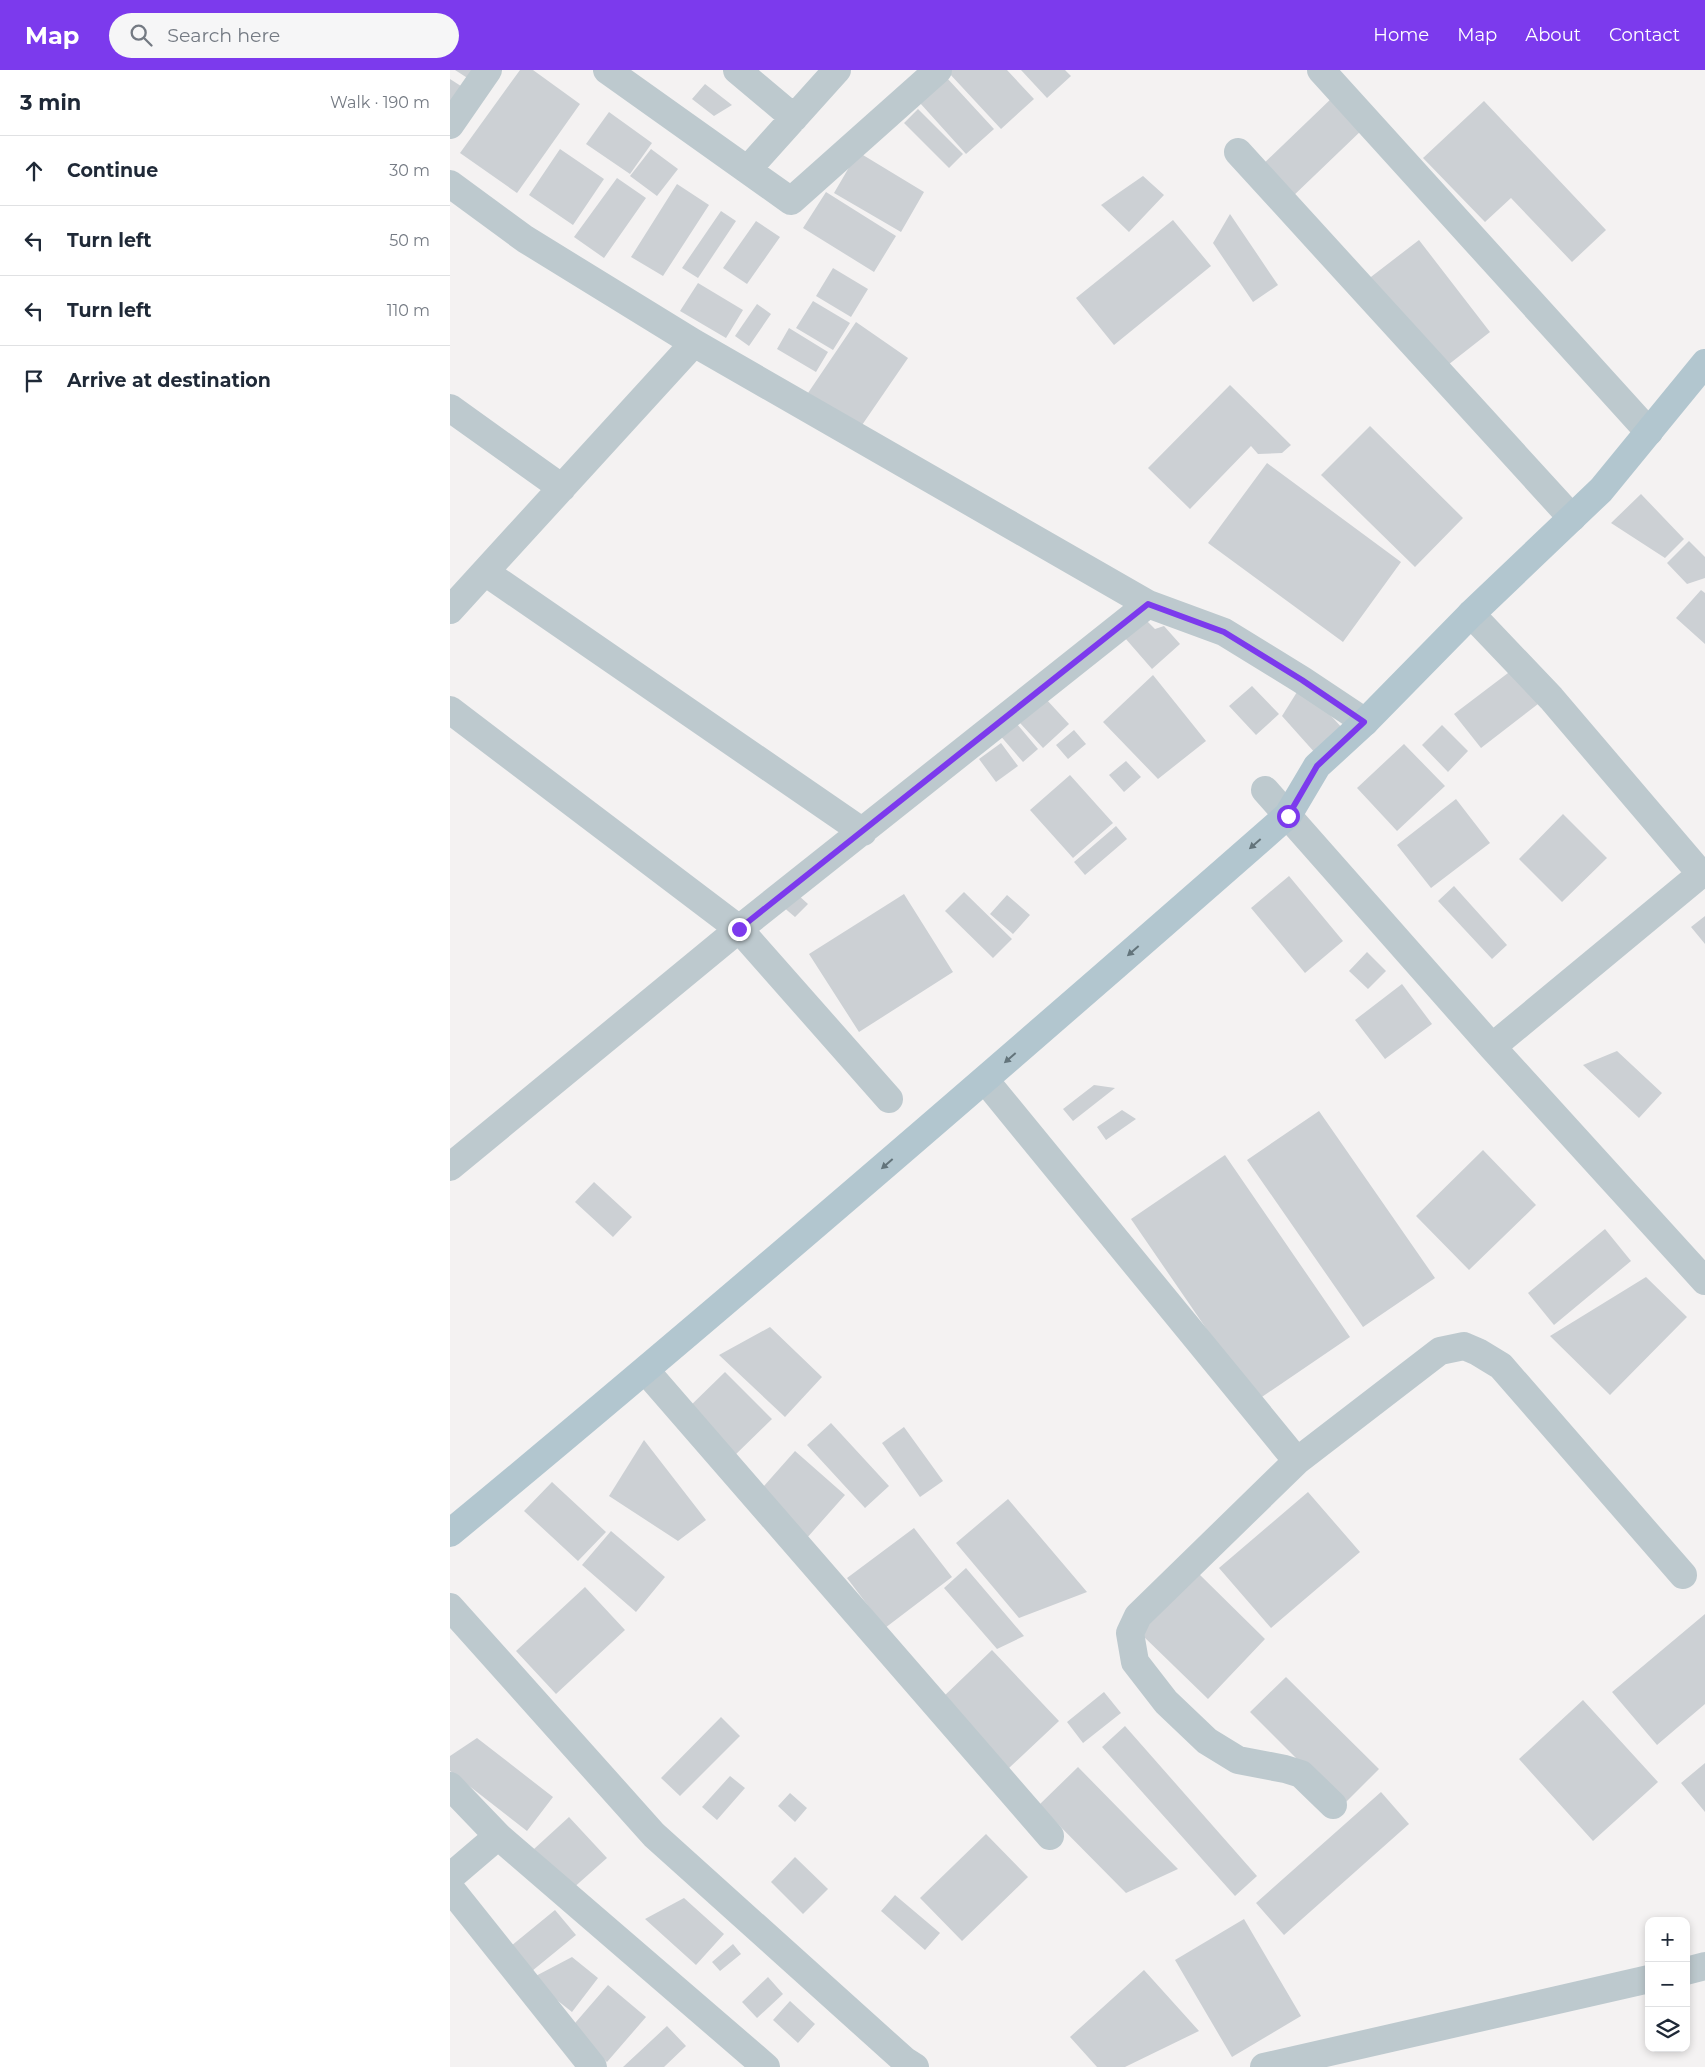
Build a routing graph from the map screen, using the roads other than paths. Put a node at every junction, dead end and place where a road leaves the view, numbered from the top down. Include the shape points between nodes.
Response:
1 (488, 70) edge
2 (607, 70) edge
3 (737, 70) edge
4 (837, 70) edge
5 (938, 70) edge
6 (1320, 70) edge
7 (794, 118) junction
8 (450, 126) edge
9 (1238, 152) dead end
10 (748, 170) junction
11 (450, 184) edge
12 (694, 343) junction
13 (1705, 363) edge
14 (453, 416) edge
15 (1648, 432) junction
16 (562, 488) junction
17 (1572, 518) junction
18 (485, 572) junction
19 (1148, 604) junction
20 (450, 610) edge
21 (1470, 614) junction
22 (450, 710) edge
23 (1364, 722) junction
24 (1264, 790) dead end
25 (1288, 816) junction
26 (863, 832) junction
27 (739, 929) junction
28 (1492, 1047) junction
29 (985, 1080) junction
30 (889, 1099) dead end
31 (450, 1167) edge
32 (1705, 1282) edge
33 (646, 1371) junction
34 (1297, 1462) junction
35 (450, 1534) edge
36 (1683, 1575) dead end
37 (450, 1607) edge
38 (450, 1786) edge
39 (1333, 1805) dead end
40 (498, 1836) junction
41 (1050, 1836) dead end
42 (450, 1877) edge
43 (450, 1888) edge
44 (1705, 1966) edge
45 (1690, 1969) edge
46 (1645, 1980) edge
47 (593, 2067) edge
48 (766, 2067) edge
49 (914, 2067) edge
50 (1264, 2067) edge

1 - 8 street
2 - 10 street
3 - 7 street
4 - 7 street
5 - 10 street via 791,201
6 - 15 street
7 - 10 street
9 - 17 street
11 - 12 street via 525,239
12 - 16 street
12 - 19 street
13 - 15 main road
14 - 16 street
15 - 17 main road via 1601,490
16 - 18 street
17 - 21 main road
18 - 20 street
18 - 26 street
19 - 23 street via 1224,632
19 - 26 street
21 - 23 main road
21 - 28 street via 1551,698 1701,874
22 - 27 street
23 - 25 main road via 1317,766
24 - 25 street
25 - 28 street
25 -> 29 main road
26 - 27 street
27 - 30 street
27 - 31 street
28 - 32 street
29 -> 33 main road
29 - 34 street
33 - 35 main road
33 - 41 street
34 - 36 street via 1440,1351 1464,1346 1501,1366
34 - 39 street via 1138,1616 1130,1633 1135,1662 1166,1702 1207,1741 1238,1760 1301,1774
37 - 49 street via 654,1835
38 - 40 street
40 - 42 street
40 - 48 street
43 - 47 street
44 - 45 street
46 - 50 street

